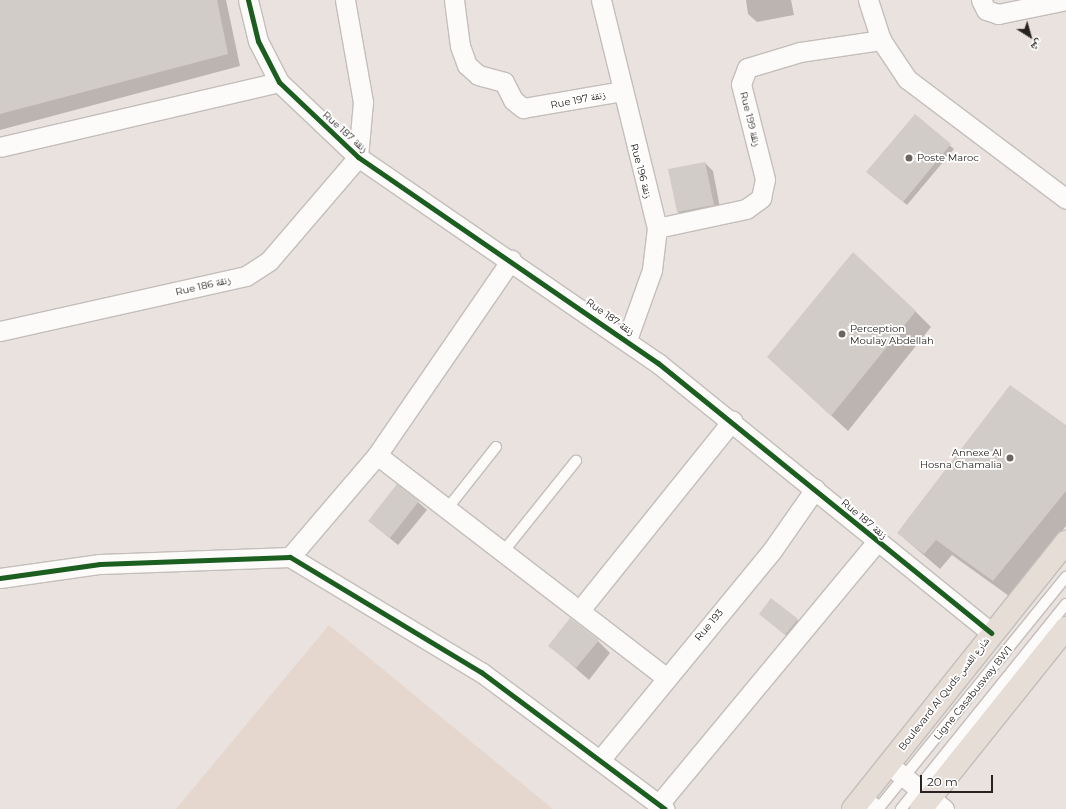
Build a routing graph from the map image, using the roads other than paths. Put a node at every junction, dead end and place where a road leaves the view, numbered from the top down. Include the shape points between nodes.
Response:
1 (248, 0) edge
2 (345, 0) edge
3 (454, 0) edge
4 (601, 0) edge
5 (868, 0) edge
6 (1066, 0) edge
7 (983, 5) edge
8 (881, 40) junction
9 (279, 82) junction
10 (622, 91) junction
11 (0, 147) edge
12 (358, 157) junction
13 (1066, 198) edge
14 (657, 228) junction
15 (511, 260) junction
16 (0, 331) edge
17 (627, 340) junction
18 (732, 421) junction
19 (496, 447) dead end
20 (377, 455) junction
21 (576, 461) dead end
22 (815, 489) junction
23 (447, 509) junction
24 (877, 541) junction
25 (1066, 542) edge
26 (503, 552) junction
27 (290, 557) junction
28 (1066, 577) edge
29 (0, 578) edge
30 (1066, 604) edge
31 (580, 610) junction
32 (1066, 628) edge
33 (992, 633) junction
34 (666, 677) junction
35 (600, 760) junction
36 (918, 791) edge
37 (867, 806) edge
38 (662, 807) edge
39 (901, 809) edge

1 - 9 street, Rue 187 زنقة via 258,41
2 - 12 street via 362,102
3 - 10 street, Rue 197 زنقة via 460,46 467,65 478,75 504,82 518,105 534,109
4 - 10 street, Rue 196 زنقة
5 - 8 street
6 - 7 street via 998,14
8 - 13 street via 907,79
8 - 14 street, Rue 199 زنقة via 800,52 747,68 741,84 765,179 761,198 746,209
9 - 11 street
9 - 12 street, Rue 187 زنقة
10 - 14 street, Rue 196 زنقة
12 - 15 street, Rue 187 زنقة
12 - 16 street, Rue 186 زنقة via 281,250 246,276
14 - 17 street, Rue 196 زنقة via 652,270
15 - 17 street, Rue 187 زنقة
15 - 20 street
17 - 18 street, Rue 187 زنقة
18 - 22 street, Rue 187 زنقة
18 - 31 street
19 - 23 lane
20 - 23 street
20 - 27 street
21 - 26 lane
22 - 24 street, Rue 187 زنقة
22 - 34 street, Rue 193 via 771,552
23 - 26 street
24 - 33 street, Rue 187 زنقة
24 - 38 street
25 - 33 main road, Boulevard Al Quds شارع القدس
26 - 31 street
27 - 29 street via 100,564
27 - 35 street via 480,672
28 - 36 lane, Ligne Casabusway BW1
30 - 36 lane, Ligne Casabusway BW1
31 - 34 street
32 - 36 main road, Boulevard Al Quds شارع القدس
33 - 36 main road, Boulevard Al Quds شارع القدس
34 - 35 street, Rue 193
35 - 38 street
36 - 37 main road, Boulevard Al Quds شارع القدس
36 - 39 lane, Ligne Casabusway BW1

